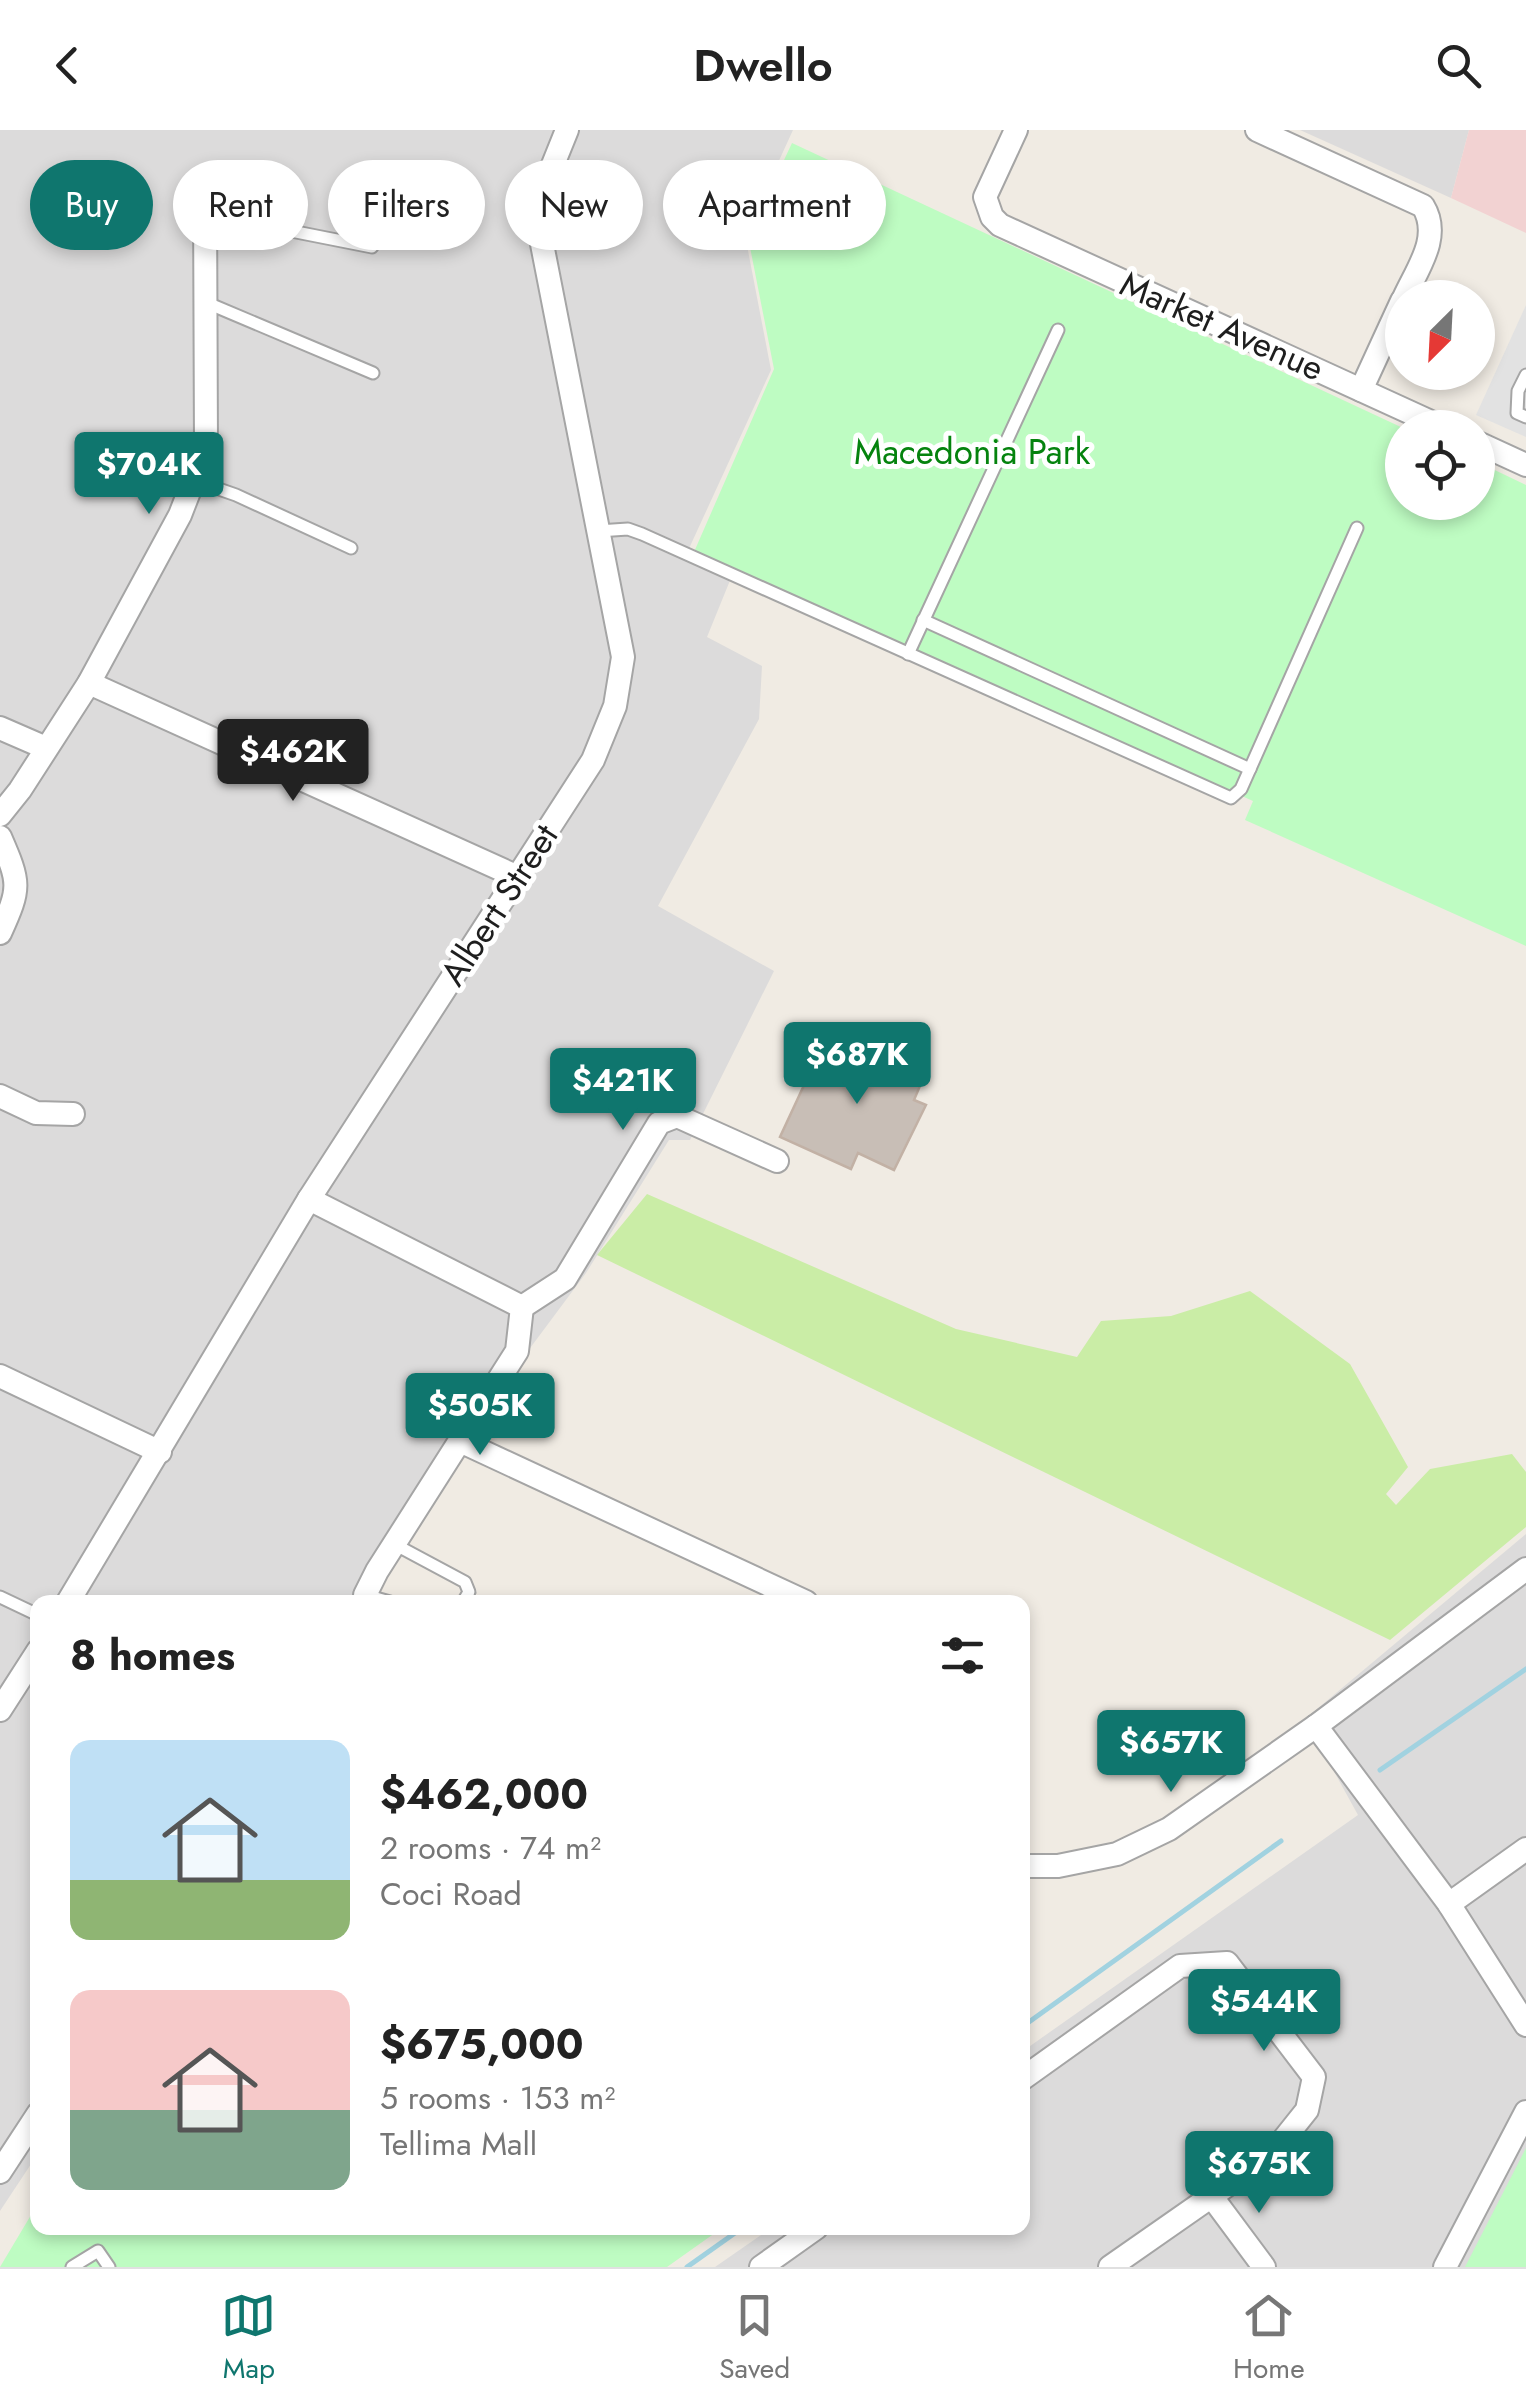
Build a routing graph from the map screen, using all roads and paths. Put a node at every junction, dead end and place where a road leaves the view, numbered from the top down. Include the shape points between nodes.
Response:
1 (567, 130) edge
2 (1016, 130) edge
3 (1257, 130) edge
4 (205, 250) edge
5 (1412, 280) edge
6 (205, 302) junction
7 (1058, 330) dead end
8 (1385, 338) edge
9 (373, 373) dead end
10 (1526, 376) edge
11 (1361, 390) junction
12 (1405, 410) edge
13 (1526, 417) edge
14 (1495, 450) edge
15 (1526, 464) edge
16 (193, 480) junction
17 (1357, 528) dead end
18 (598, 531) junction
19 (350, 548) dead end
20 (924, 620) junction
21 (908, 654) junction
22 (89, 683) junction
23 (0, 728) edge
24 (46, 748) junction
25 (1250, 769) junction
26 (0, 815) edge
27 (0, 836) edge
28 (518, 877) junction
29 (0, 933) edge
30 (0, 1096) edge
31 (73, 1114) dead end
32 (777, 1161) dead end
33 (309, 1199) junction
34 (522, 1307) junction
35 (0, 1376) edge
36 (460, 1441) junction
37 (160, 1452) junction
38 (394, 1544) junction
39 (1526, 1569) edge
40 (72, 1595) edge
41 (368, 1595) edge
42 (468, 1595) edge
43 (791, 1595) edge
44 (0, 1597) edge
45 (30, 1611) edge
46 (30, 1663) edge
47 (0, 1710) edge
48 (1316, 1726) junction
49 (1526, 1849) edge
50 (1030, 1866) edge
51 (1449, 1904) junction
52 (1526, 2025) edge
53 (1030, 2074) edge
54 (1526, 2112) edge
55 (30, 2126) edge
56 (0, 2172) edge
57 (1212, 2197) junction
58 (806, 2235) edge
59 (72, 2267) edge
60 (109, 2267) edge
61 (761, 2267) edge
62 (1110, 2267) edge
63 (1264, 2267) edge
64 (1445, 2267) edge

1 - 18 street, Albert Street via 546,182 541,238
2 - 11 street, Market Avenue via 985,197 1000,225
3 - 5 street via 1423,206 1430,242
4 - 6 street
6 - 9 lane
6 - 16 street via 206,448
7 - 20 lane
8 - 11 street
10 - 13 lane via 1518,413
11 - 12 street, Market Avenue
14 - 15 street
16 - 19 lane
16 - 22 street
17 - 25 lane
18 - 21 lane via 642,534
18 - 28 street, Albert Street via 623,657 615,706 592,760
20 - 21 lane
20 - 25 lane
21 - 25 lane via 1225,797 1236,796
22 - 24 street
22 - 28 street
23 - 24 street
24 - 26 street
27 - 29 street via 18,887
28 - 33 street, Albert Street
30 - 31 street via 36,1112
32 - 34 street via 677,1116 659,1123 565,1279
33 - 34 street
33 - 37 street, Albert Street
34 - 36 street via 517,1351
35 - 37 street
36 - 38 street
36 - 43 street
37 - 40 street, Albert Street
38 - 41 street
38 - 42 lane via 465,1582
39 - 48 street
44 - 45 lane
46 - 47 street
48 - 50 street via 1168,1829 1116,1854
48 - 51 street
49 - 51 street
51 - 52 street
53 - 57 street via 1180,1966 1227,1964 1314,2077 1307,2110 1272,2154
54 - 64 street
55 - 56 street
57 - 62 street
57 - 63 street
58 - 61 street
59 - 60 lane via 98,2251

